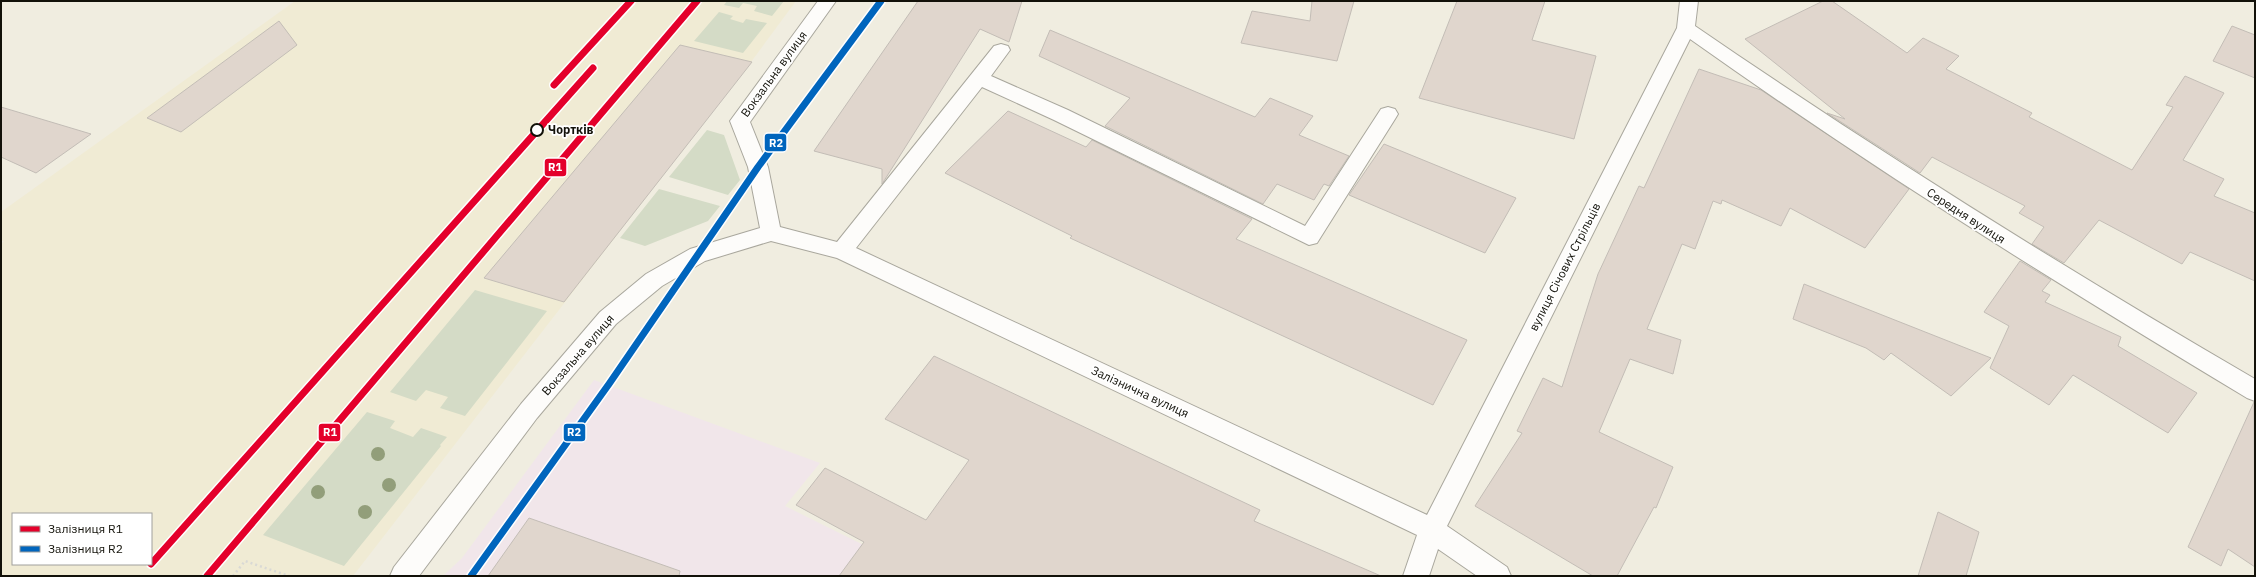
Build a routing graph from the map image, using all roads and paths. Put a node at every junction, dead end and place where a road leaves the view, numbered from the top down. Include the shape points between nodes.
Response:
1 (827, 1) edge
2 (1689, 1) edge
3 (1686, 28) junction
4 (1001, 50) dead end
5 (979, 78) junction
6 (1388, 114) dead end
7 (771, 233) junction
8 (842, 251) junction
9 (2255, 391) edge
10 (1432, 530) junction
11 (233, 576) edge
12 (289, 576) edge
13 (402, 576) edge
14 (1416, 576) edge
15 (1498, 576) edge

1 - 7 street, Вокзальна вулиця via 740,121 758,167
2 - 3 street, вулиця Січових Стрільців
3 - 9 street, Середня вулиця via 1856,145 1987,230
3 - 10 street, вулиця Січових Стрільців
4 - 5 street
5 - 6 street via 1061,115 1309,237
5 - 8 street
7 - 8 street, Залізнична вулиця
7 - 13 street, Вокзальна вулиця via 698,255 654,280 608,318 529,411
8 - 10 street, Залізнична вулиця
10 - 14 street, вулиця Січових Стрільців
10 - 15 street, Залізнична вулиця
11 - 12 path via 245,561

